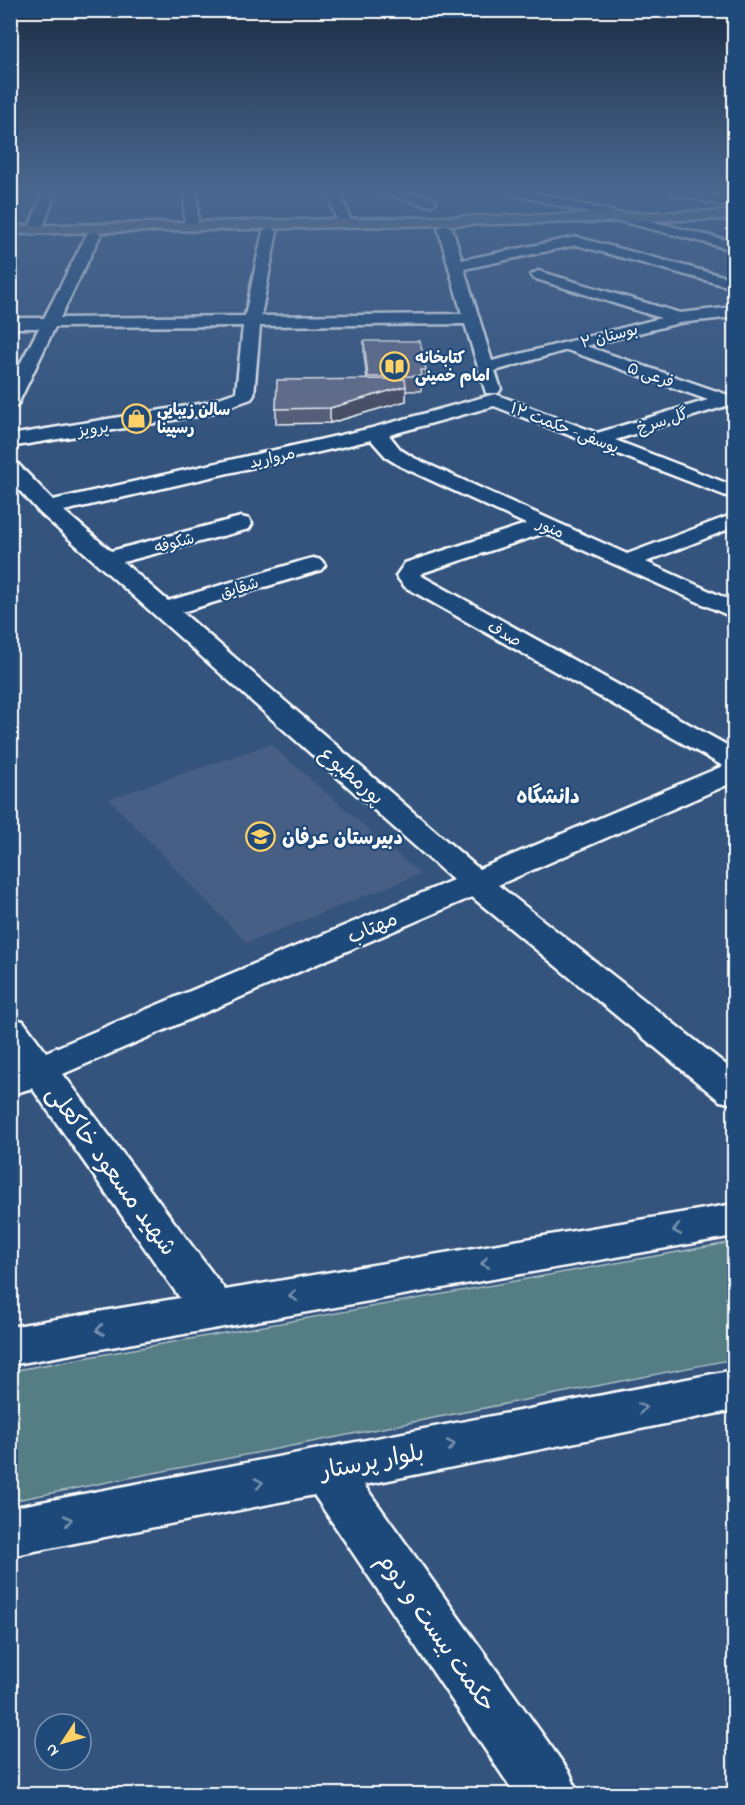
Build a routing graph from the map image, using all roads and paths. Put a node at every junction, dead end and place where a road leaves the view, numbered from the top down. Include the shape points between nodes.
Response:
1 (73, 274) edge
2 (261, 274) edge
3 (458, 274) edge
4 (538, 274) dead end
5 (702, 274) edge
6 (735, 283) edge
7 (735, 312) edge
8 (687, 317) junction
9 (471, 319) junction
10 (252, 321) junction
11 (10, 322) edge
12 (48, 322) junction
13 (735, 328) edge
14 (568, 345) junction
15 (486, 368) junction
16 (495, 400) junction
17 (10, 402) edge
18 (731, 402) edge
19 (376, 433) junction
20 (597, 440) junction
21 (10, 441) edge
22 (10, 467) edge
23 (735, 493) edge
24 (48, 508) junction
25 (735, 520) edge
26 (241, 524) dead end
27 (547, 525) junction
28 (107, 559) junction
29 (626, 562) junction
30 (313, 565) dead end
31 (164, 610) junction
32 (735, 610) edge
33 (735, 760) edge
34 (735, 772) edge
35 (475, 883) junction
36 (10, 1030) edge
37 (24, 1076) edge
38 (735, 1092) edge
39 (735, 1220) edge
40 (214, 1310) junction
41 (10, 1346) edge
42 (735, 1390) edge
43 (325, 1470) junction
44 (10, 1532) edge
45 (549, 1794) edge

1 - 12 street
2 - 10 street
3 - 9 street, یوسفی- حکمت ۱۲
4 - 8 street
5 - 6 street
7 - 8 street, بوستان ۲
8 - 13 street
8 - 14 street, بوستان ۲
9 - 10 street
9 - 15 street, یوسفی- حکمت ۱۲
10 - 12 street
10 - 21 street, پرویز via 244,395 232,401 199,410
11 - 12 street
12 - 17 street
14 - 15 street, بوستان ۲
14 - 18 street, فرعی ۵
15 - 16 street, یوسفی- حکمت ۱۲
16 - 19 street, مروارید
16 - 20 street, یوسفی- حکمت ۱۲
18 - 20 street, گل سرخ
19 - 24 street, مروارید
19 - 27 street, منور via 393,454 406,462
20 - 23 street, یوسفی- حکمت ۱۲
22 - 24 street, پورمطبوع
24 - 28 street, پورمطبوع
25 - 29 street
26 - 28 street, شکوفه
27 - 29 street, منور
27 - 33 street, صدف via 413,568 408,576 423,588
28 - 31 street, پورمطبوع
29 - 32 street, منور
30 - 31 street, شقایق
31 - 35 street, پورمطبوع
34 - 35 street, مهتاب
35 - 37 street, مهتاب
35 - 38 street, پورمطبوع
36 - 37 street, شهید مسعود خاکعلی
37 - 40 street, شهید مسعود خاکعلی
39 -> 40 street
40 -> 41 street
43 -> 42 street, بلوار پرستار
44 -> 43 street, بلوار پرستار
43 - 45 street, حکمت بیست و دوم

